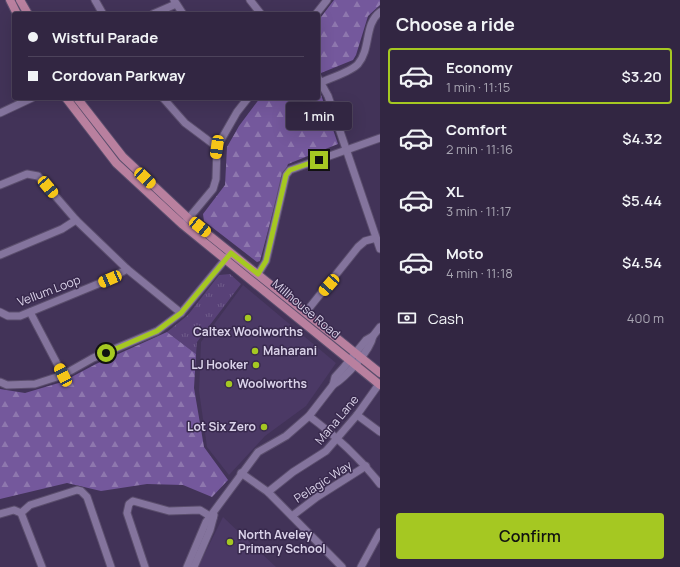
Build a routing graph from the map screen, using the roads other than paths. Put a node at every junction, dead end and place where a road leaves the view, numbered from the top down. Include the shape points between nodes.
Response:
1 (10, 0) edge
2 (20, 0) edge
3 (96, 0) edge
4 (250, 0) edge
5 (327, 0) edge
6 (175, 2) edge
7 (16, 12) edge
8 (27, 12) edge
9 (102, 12) edge
10 (157, 12) edge
11 (182, 12) edge
12 (259, 12) edge
13 (318, 12) edge
14 (380, 12) edge
15 (320, 80) edge
16 (28, 100) edge
17 (68, 100) edge
18 (79, 100) edge
19 (165, 100) edge
20 (245, 100) edge
21 (0, 113) edge
22 (380, 138) edge
23 (217, 147) junction
24 (348, 149) junction
25 (123, 157) junction
26 (116, 163) junction
27 (0, 185) edge
28 (76, 220) junction
29 (186, 222) junction
30 (376, 238) junction
31 (380, 249) edge
32 (0, 255) edge
33 (228, 256) junction
34 (127, 269) junction
35 (258, 274) junction
36 (0, 312) edge
37 (30, 312) junction
38 (306, 312) junction
39 (181, 313) junction
40 (380, 327) edge
41 (355, 359) junction
42 (380, 373) edge
43 (63, 375) junction
44 (0, 382) edge
45 (379, 385) edge
46 (357, 415) junction
47 (309, 416) junction
48 (380, 432) edge
49 (338, 438) junction
50 (366, 466) junction
51 (241, 473) junction
52 (380, 484) edge
53 (268, 492) junction
54 (21, 513) junction
55 (0, 514) edge
56 (213, 516) junction
57 (292, 516) junction
58 (380, 532) edge
59 (42, 567) edge
60 (110, 567) edge
61 (145, 567) edge
62 (187, 567) edge
63 (194, 567) edge
64 (342, 567) edge
65 (361, 567) edge

1 - 7 main road
2 - 8 main road
3 - 9 street
4 - 12 street
5 - 13 street
6 - 10 street
6 - 11 street
14 - 15 street via 372,21 363,56 358,64 352,69
15 - 24 street
16 - 21 street
17 - 26 main road, Millhouse Road
18 - 25 main road, Millhouse Road
19 - 23 street via 185,123
20 - 23 street
22 - 24 street
23 - 29 street via 216,179 213,189
24 - 30 street
24 - 35 street via 290,170 286,175 266,261
25 - 26 main road
25 - 29 main road, Millhouse Road
26 - 29 main road, Millhouse Road
27 - 28 street via 27,174 38,176
28 - 32 street via 62,229
28 - 34 street
29 - 33 main road, Millhouse Road
30 - 31 street
30 - 38 street via 365,241 358,247
33 - 35 main road, Millhouse Road
33 - 39 street
33 - 41 main road, Millhouse Road
34 - 37 street, Vellum Loop via 110,279
34 - 39 street
35 - 38 main road, Millhouse Road
36 - 37 street, Vellum Loop via 8,316 20,316
37 - 43 street
38 - 41 main road, Millhouse Road
39 - 43 street via 157,331 93,358
40 - 41 street via 366,340
41 - 42 main road, Millhouse Road
41 - 45 main road, Millhouse Road
41 - 47 street via 341,380
43 - 44 street via 35,384 7,385
45 - 46 street, Mana Lane
46 - 48 street
46 - 49 street, Mana Lane
47 - 49 street
47 - 51 street via 286,436 258,452
49 - 50 street
49 - 53 street, Mana Lane via 326,452 293,472
50 - 52 street
50 - 57 street, Pelagic Way
51 - 53 street
51 - 56 street
53 - 57 street
54 - 55 street via 14,510
54 - 59 street
54 - 60 street via 30,504 81,491 87,497
56 - 61 street via 195,509 165,510 138,501 128,504 127,513
56 - 62 street via 206,522
56 - 63 street via 210,530
57 - 64 street
58 - 65 street

